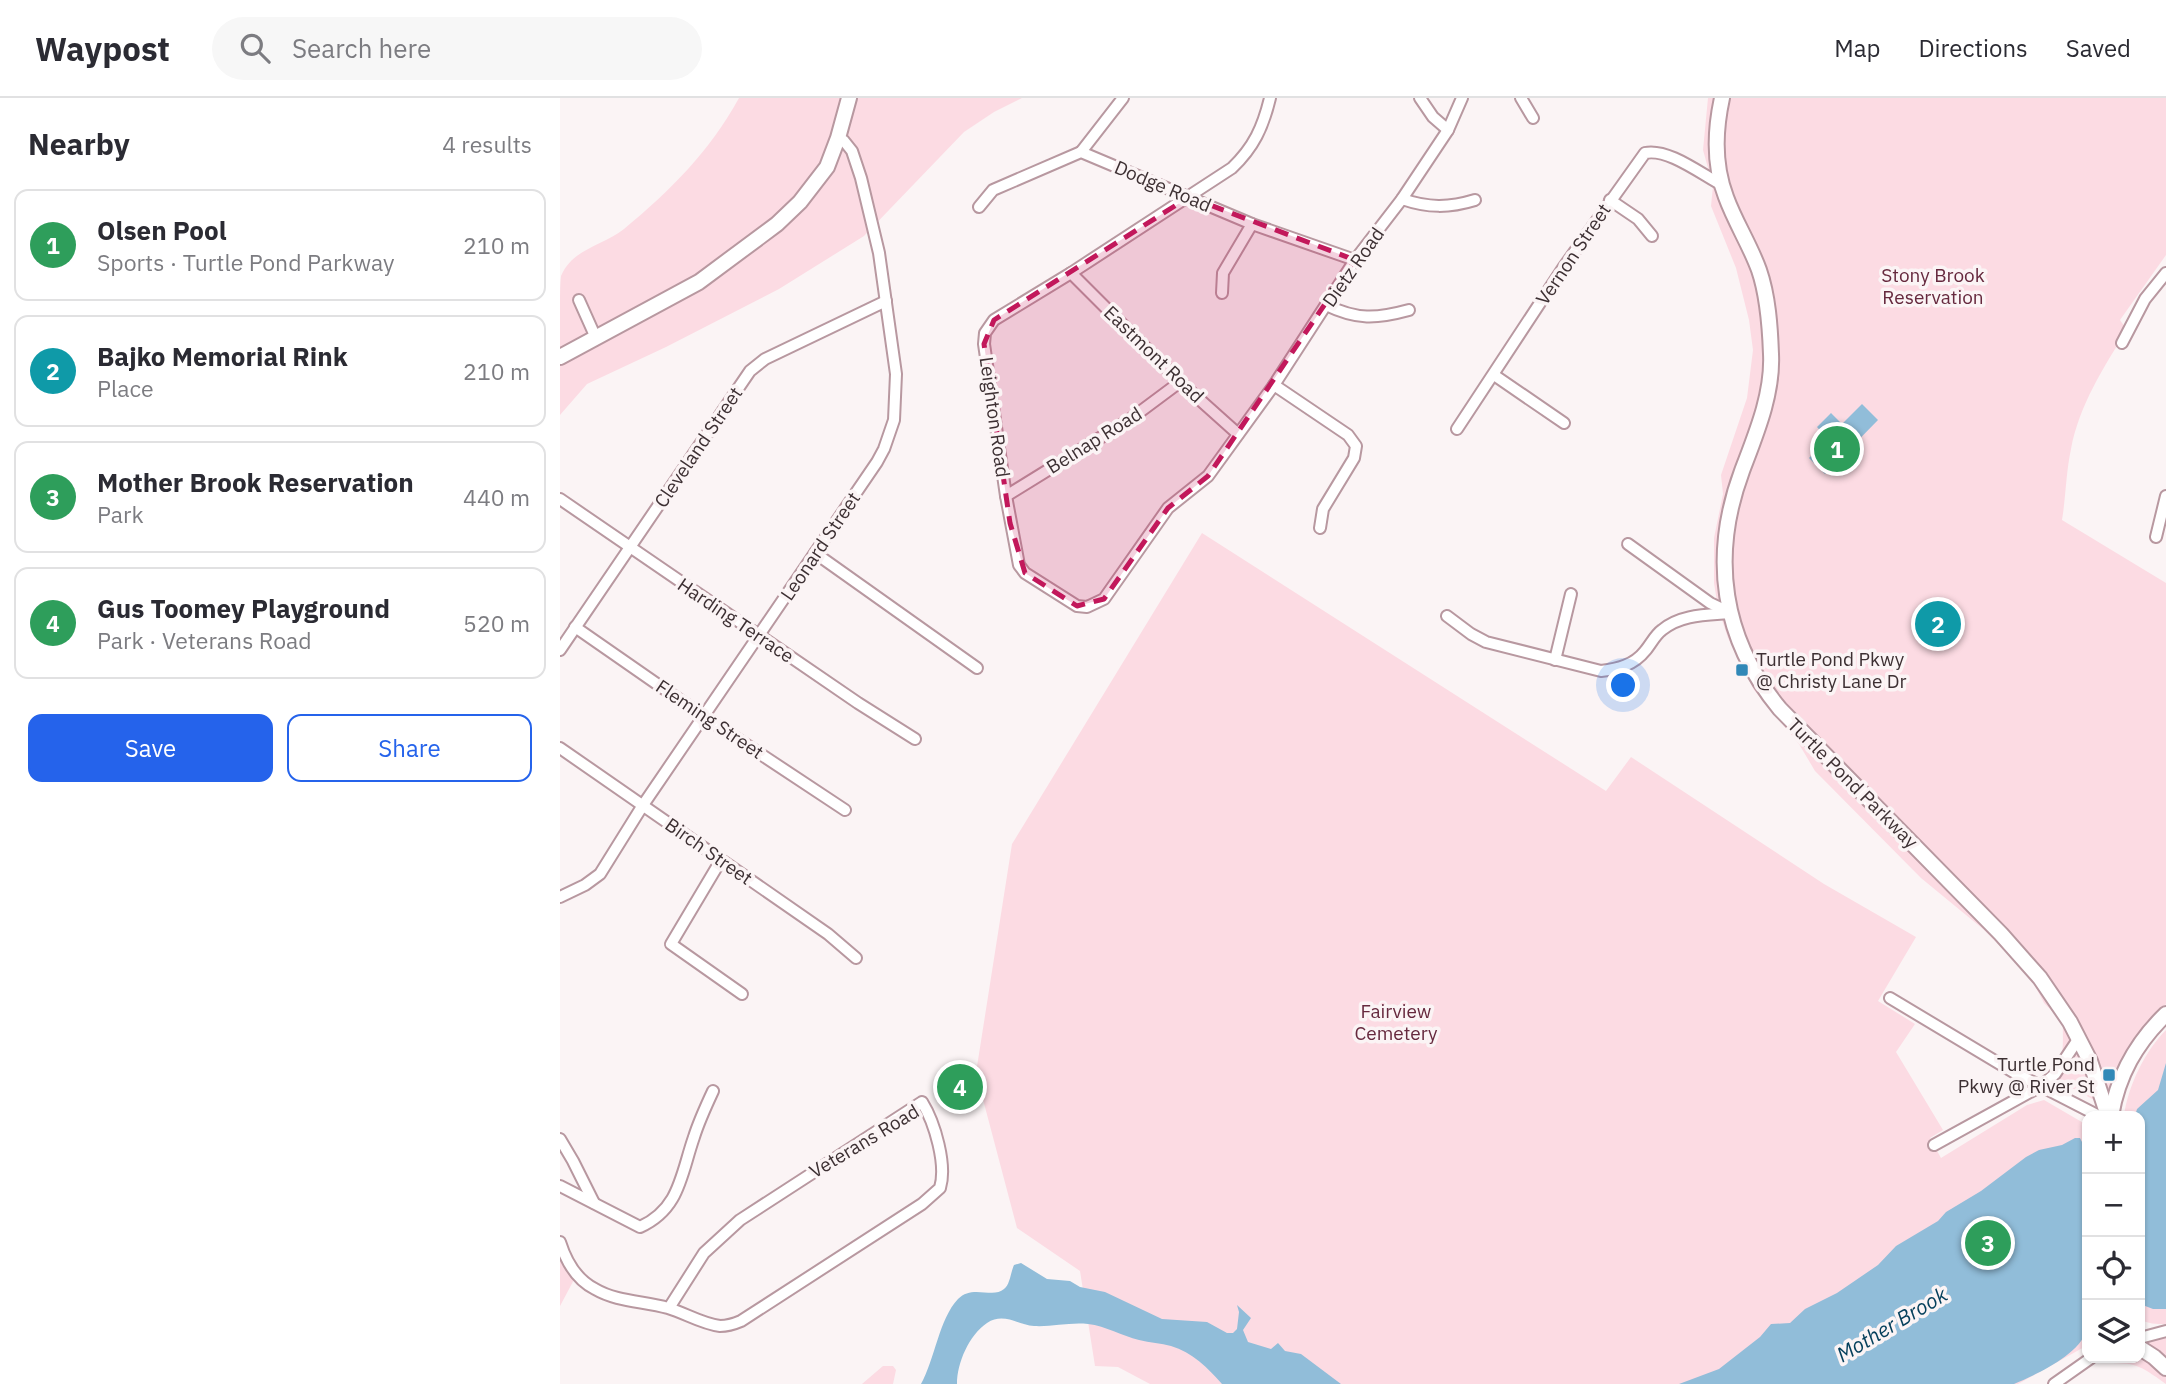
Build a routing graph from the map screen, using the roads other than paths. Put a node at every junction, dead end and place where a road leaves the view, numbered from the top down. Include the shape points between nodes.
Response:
1 (849, 98) edge
2 (1124, 98) edge
3 (1270, 98) edge
4 (1420, 98) edge
5 (1462, 98) edge
6 (1521, 98) edge
7 (1722, 98) edge
8 (1533, 118) dead end
9 (1448, 130) junction
10 (838, 138) junction
11 (1081, 152) junction
12 (1722, 185) junction
13 (1189, 197) junction
14 (1402, 199) junction
15 (1475, 200) dead end
16 (1610, 200) junction
17 (979, 206) dead end
18 (1252, 224) junction
19 (1653, 236) dead end
20 (1355, 260) junction
21 (2166, 272) edge
22 (1071, 273) junction
23 (1222, 293) dead end
24 (579, 300) dead end
25 (886, 301) junction
26 (1326, 305) junction
27 (1409, 310) dead end
28 (596, 338) junction
29 (2122, 343) dead end
30 (560, 357) edge
31 (1494, 375) junction
32 (1180, 382) junction
33 (1274, 385) junction
34 (1564, 423) dead end
35 (1457, 429) dead end
36 (1238, 434) junction
37 (1006, 496) junction
38 (2166, 496) edge
39 (560, 499) edge
40 (1320, 527) dead end
41 (2156, 537) dead end
42 (1628, 544) dead end
43 (630, 547) junction
44 (815, 553) junction
45 (1571, 594) dead end
46 (1731, 613) junction
47 (1447, 616) dead end
48 (576, 627) junction
49 (758, 635) junction
50 (560, 650) edge
51 (1555, 660) junction
52 (977, 668) dead end
53 (703, 716) junction
54 (915, 739) dead end
55 (560, 748) edge
56 (643, 805) junction
57 (845, 810) dead end
58 (721, 860) junction
59 (560, 897) edge
60 (856, 958) dead end
61 (742, 994) dead end
62 (1890, 998) dead end
63 (2166, 1014) edge
64 (2079, 1038) junction
65 (2090, 1061) junction
66 (2041, 1086) junction
67 (2117, 1090) junction
68 (713, 1091) dead end
69 (2089, 1111) edge
70 (2108, 1111) edge
71 (2111, 1111) edge
72 (560, 1139) edge
73 (1934, 1145) dead end
74 (560, 1187) edge
75 (594, 1203) junction
76 (561, 1249) edge
77 (669, 1308) junction
78 (2166, 1331) edge
79 (2145, 1337) edge
80 (2145, 1351) edge
81 (2084, 1363) edge
82 (2166, 1368) edge
83 (2054, 1384) edge

1 - 10 main road
2 - 11 street
3 - 13 street, Leighton Road via 1259,136 1247,154
4 - 9 street
5 - 9 street, Dietz Road
6 - 8 street
7 - 12 main road, Turtle Pond Parkway via 1717,147
9 - 14 street, Dietz Road
10 - 25 street, Leonard Street via 852,151 861,178
10 - 28 main road via 820,178 777,224 699,282
11 - 13 street, Dodge Road
11 - 17 street via 993,190
12 - 16 street, Vernon Street via 1655,150 1645,153
12 - 46 main road, Turtle Pond Parkway via 1764,286 1771,358 1757,434 1729,510 1723,565
13 - 18 street, Dodge Road
13 - 22 street, Leighton Road
14 - 15 street via 1453,207
14 - 20 street, Dietz Road
16 - 19 street
16 - 31 street, Vernon Street
18 - 20 street, Dodge Road
18 - 23 street via 1223,273
20 - 26 street, Dietz Road
21 - 29 street via 2145,299
22 - 32 street, Eastmont Road
22 - 37 street, Leighton Road via 994,320 985,333
24 - 28 street
25 - 43 street, Cleveland Street via 756,364
25 - 44 street, Leonard Street via 897,391 890,435 877,462
26 - 27 street via 1348,316 1385,317
26 - 33 street, Dietz Road
28 - 30 main road
31 - 34 street
31 - 35 street, Vernon Street
32 - 36 street, Eastmont Road
32 - 37 street, Belnap Road via 1129,420
33 - 36 street, Dietz Road
33 - 40 street via 1348,435 1356,446 1354,458 1323,509
36 - 37 street, Leighton Road via 1208,476 1168,508 1104,599 1087,607 1077,606 1025,573 1016,555
38 - 41 street
39 - 43 street, Harding Terrace
42 - 46 street
43 - 48 street, Cleveland Street
43 - 49 street, Harding Terrace
44 - 49 street, Leonard Street
44 - 52 street
45 - 51 street
46 - 51 street via 1687,617 1673,623 1661,630 1636,660 1616,670
46 - 64 main road, Turtle Pond Parkway via 1741,650 1776,704 2016,950 2051,991
47 - 51 street via 1486,642
48 - 50 street, Cleveland Street
48 - 53 street, Fleming Street
49 - 53 street, Leonard Street
49 - 54 street, Harding Terrace
53 - 56 street, Leonard Street
53 - 57 street, Fleming Street
55 - 56 street, Birch Street
56 - 58 street, Birch Street
56 - 59 street, Leonard Street via 600,874
58 - 60 street, Birch Street
58 - 61 street via 671,944
62 - 66 street
63 - 67 main road via 2138,1046
64 - 65 main road, Turtle Pond Parkway
64 - 66 street via 2055,1074
65 - 67 main road, Turtle Pond Parkway
65 - 70 main road, Turtle Pond Parkway
66 - 69 street
66 - 73 street
67 - 71 main road
68 - 75 street via 675,1196 662,1213 640,1227
72 - 75 street
74 - 75 street
76 - 77 street, Veterans Road via 577,1274 594,1289
77 - 77 street, Veterans Road via 712,1324 741,1321 934,1195 942,1171 935,1129 922,1102 729,1229 694,1267
78 - 79 street
80 - 82 main road
81 - 83 street

